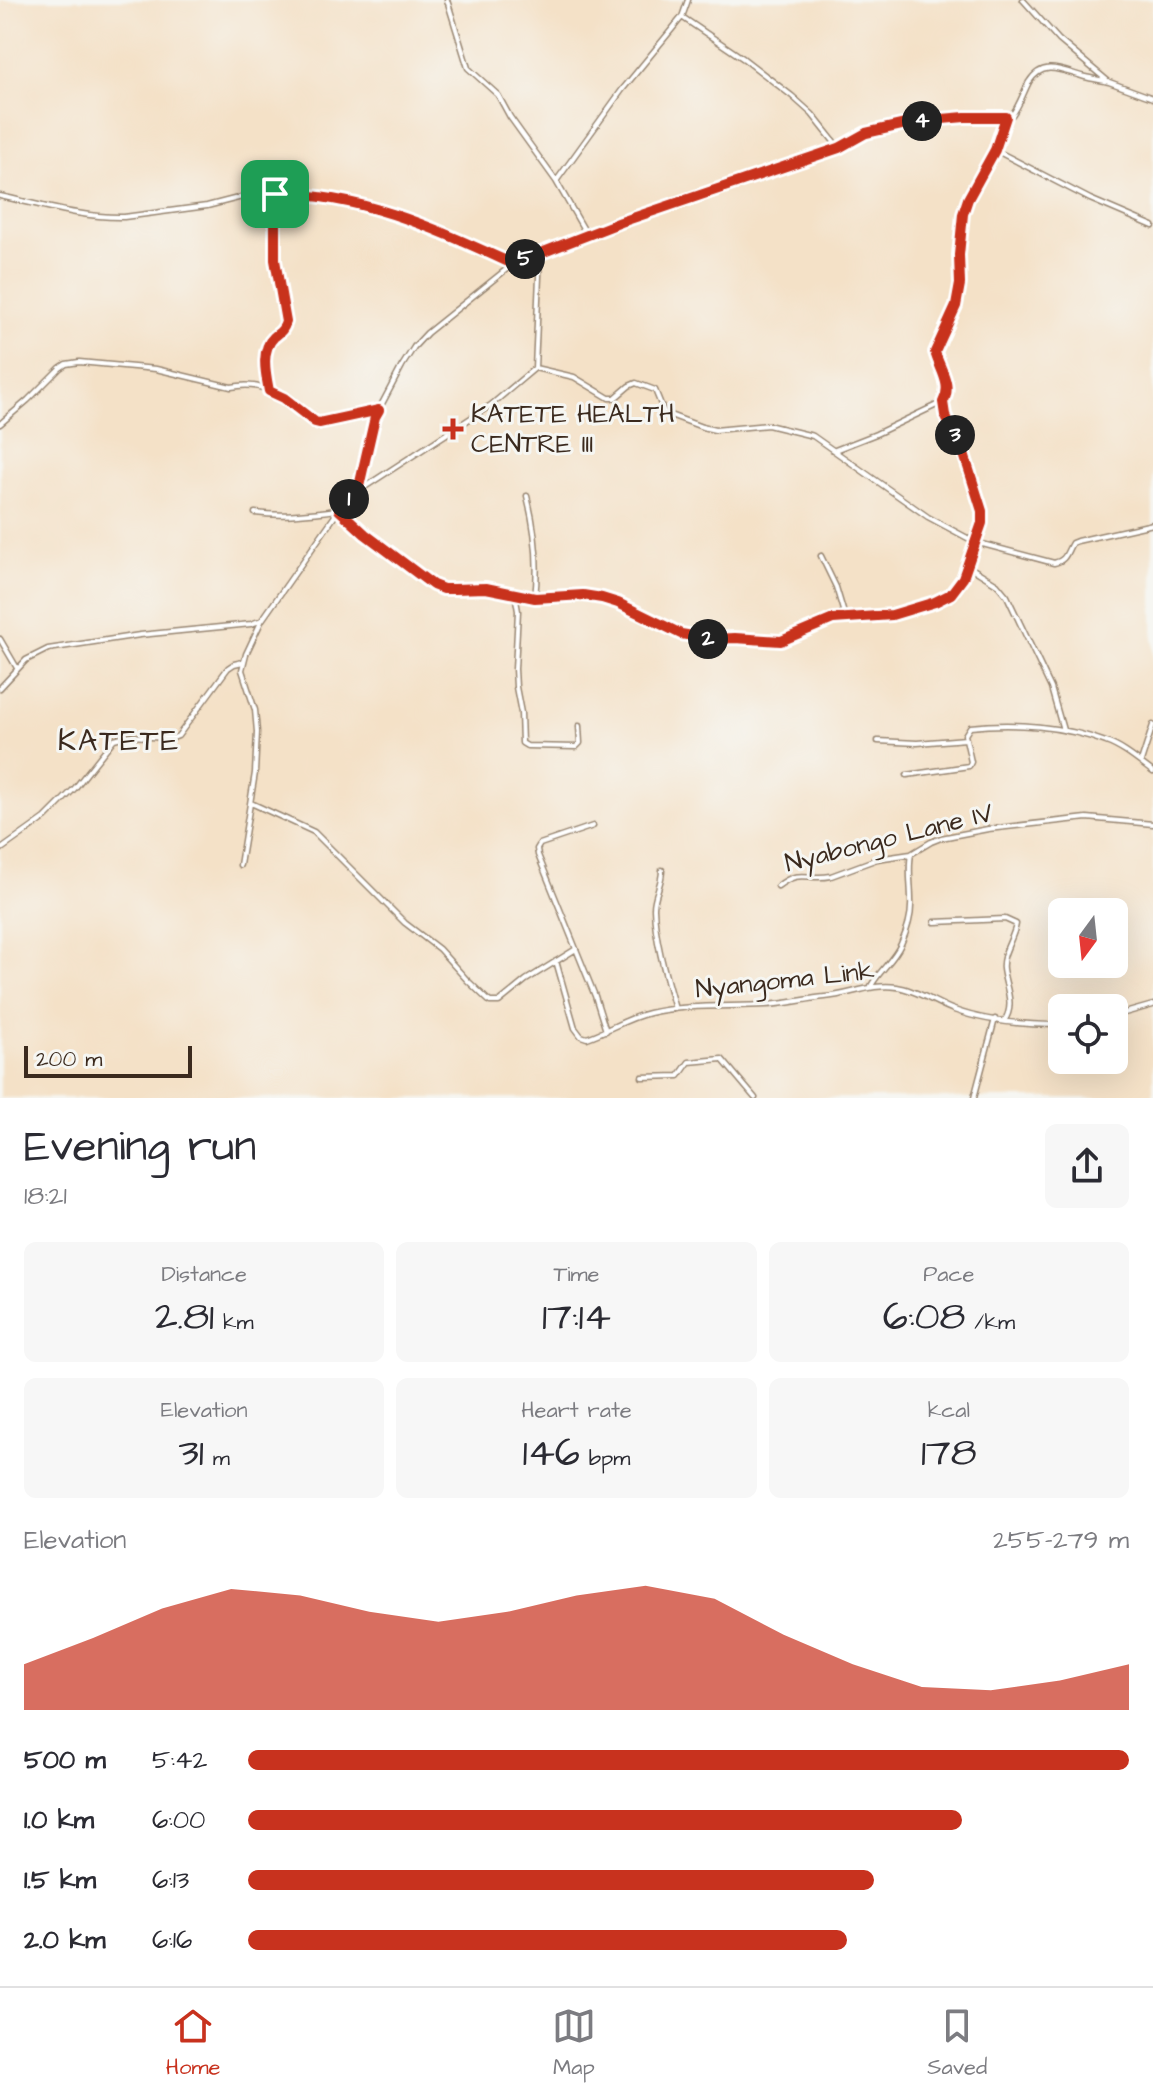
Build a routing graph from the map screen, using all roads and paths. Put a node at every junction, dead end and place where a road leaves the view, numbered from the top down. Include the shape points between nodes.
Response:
1 (447, 0) edge
2 (688, 0) edge
3 (1023, 0) edge
4 (682, 17) junction
5 (1109, 82) junction
6 (1153, 98) edge
7 (1006, 117) junction
8 (839, 148) junction
9 (995, 150) junction
10 (556, 181) junction
11 (275, 194) junction
12 (0, 196) edge
13 (1153, 226) edge
14 (587, 235) junction
15 (540, 254) junction
16 (513, 264) junction
17 (535, 368) junction
18 (269, 391) junction
19 (943, 402) junction
20 (379, 410) junction
21 (0, 424) edge
22 (834, 450) junction
23 (358, 491) junction
24 (527, 496) dead end
25 (339, 510) junction
26 (255, 513) dead end
27 (1153, 524) edge
28 (975, 542) junction
29 (821, 556) dead end
30 (968, 566) junction
31 (515, 594) junction
32 (535, 598) junction
33 (845, 617) junction
34 (262, 620) junction
35 (0, 639) edge
36 (243, 662) junction
37 (17, 668) junction
38 (0, 688) edge
39 (1153, 725) edge
40 (579, 726) dead end
41 (1063, 730) junction
42 (966, 739) junction
43 (878, 741) dead end
44 (1141, 762) junction
45 (1153, 772) edge
46 (907, 775) dead end
47 (251, 803) junction
48 (1153, 824) edge
49 (593, 826) dead end
50 (0, 850) edge
51 (911, 854) junction
52 (240, 865) dead end
53 (662, 870) dead end
54 (778, 886) dead end
55 (935, 922) dead end
56 (576, 949) junction
57 (556, 961) junction
58 (871, 986) junction
59 (1153, 1005) edge
60 (675, 1009) junction
61 (1128, 1012) edge
62 (995, 1019) junction
63 (1004, 1021) junction
64 (1048, 1024) edge
65 (606, 1031) junction
66 (642, 1077) dead end
67 (755, 1098) edge
68 (974, 1098) edge

1 - 10 street via 468,68 498,95
2 - 4 street
3 - 5 street via 1059,40
4 - 8 street via 792,96
4 - 10 street
5 - 6 street
5 - 7 street via 1060,68 1039,70 1015,112
7 - 8 street via 919,121 866,133
7 - 9 street
8 - 14 street
9 - 13 street
9 - 19 street via 963,214 956,306 935,352 948,384
10 - 14 street
11 - 12 street via 103,218
11 - 16 street via 313,195 379,210 433,227
11 - 18 street via 275,260 286,322 266,353
14 - 15 street
15 - 16 street
15 - 17 street
16 - 20 street via 420,339
17 - 22 street via 574,377 609,398 636,383 649,387 664,412 702,427 768,425 813,436
17 - 23 street via 491,405
18 - 20 street via 319,423
18 - 21 street via 156,369 73,362
19 - 22 street
19 - 28 street via 982,511
20 - 23 street
22 - 28 street via 928,517
23 - 25 street
24 - 32 street via 533,518
25 - 26 street
25 - 31 street via 433,585
25 - 34 street
27 - 28 street via 1077,541 1061,562 1054,563
28 - 30 street
29 - 33 street
30 - 33 street via 951,594 935,602 892,615
30 - 41 street via 1007,596 1051,688
31 - 32 street
31 - 40 street via 522,743 576,747
32 - 33 street via 602,598 697,638 781,641
34 - 36 street
34 - 37 street via 61,646
35 - 37 street
36 - 47 street via 257,720
36 - 50 street via 228,668 178,736 114,739 45,818
37 - 38 street
39 - 44 street
41 - 42 street via 989,725 968,729
41 - 44 street via 1108,742
42 - 43 street
42 - 46 street via 969,766
44 - 45 street
47 - 52 street
47 - 57 street via 314,832 490,1002 499,1002
48 - 51 street, Nyabongo Lane IV via 1087,818 1047,821 941,838
49 - 56 street via 537,849
51 - 54 street, Nyabongo Lane IV via 823,877 794,876
51 - 58 street via 905,935
53 - 60 street via 654,906
55 - 63 street via 1005,919 1016,924 1003,968 1010,1005
56 - 57 street
56 - 65 street
57 - 65 street via 579,1034 587,1038
58 - 60 street, Nyangoma Link via 778,1004
58 - 62 street, Nyangoma Link via 896,987 957,1011
59 - 61 street
60 - 65 street, Nyangoma Link via 634,1017
62 - 63 street, Nyangoma Link
62 - 68 street
63 - 64 street, Nyangoma Link
66 - 67 street via 679,1076 689,1062 722,1059

